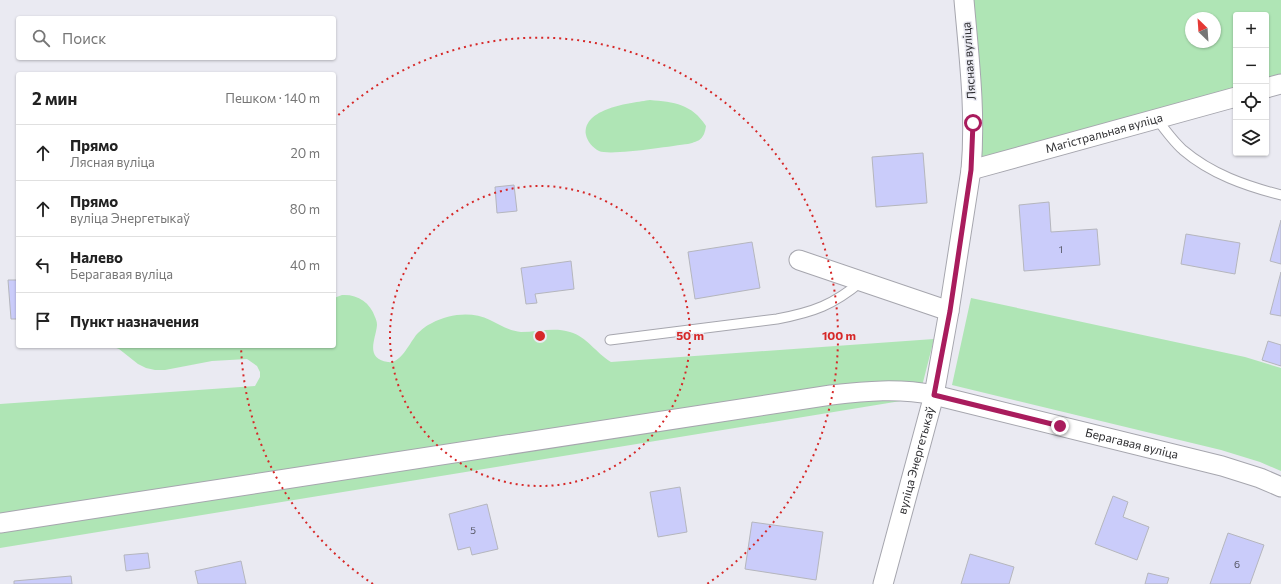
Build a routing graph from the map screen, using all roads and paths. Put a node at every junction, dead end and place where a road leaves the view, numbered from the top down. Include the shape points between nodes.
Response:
1 (964, 0) edge
2 (1281, 84) edge
3 (1269, 87) edge
4 (1233, 98) edge
5 (1157, 119) junction
6 (971, 170) junction
7 (1281, 196) edge
8 (799, 260) dead end
9 (862, 281) junction
10 (950, 311) junction
11 (610, 340) dead end
12 (934, 395) junction
13 (1281, 487) edge
14 (0, 523) edge
15 (883, 584) edge

1 - 6 street, Лясная вуліца via 972,100
2 - 3 street
4 - 5 street, Магістральная вуліца
5 - 6 street, Магістральная вуліца
5 - 7 lane via 1183,150 1205,165 1237,181
6 - 10 street, вуліца Энергетыкаў
8 - 9 street
9 - 10 street
9 - 11 lane via 845,295 802,314
10 - 12 street, вуліца Энергетыкаў
12 - 13 street, Берагавая вуліца via 1222,466
12 - 14 street, Берагавая вуліца via 888,390 831,395
12 - 15 street, вуліца Энергетыкаў

